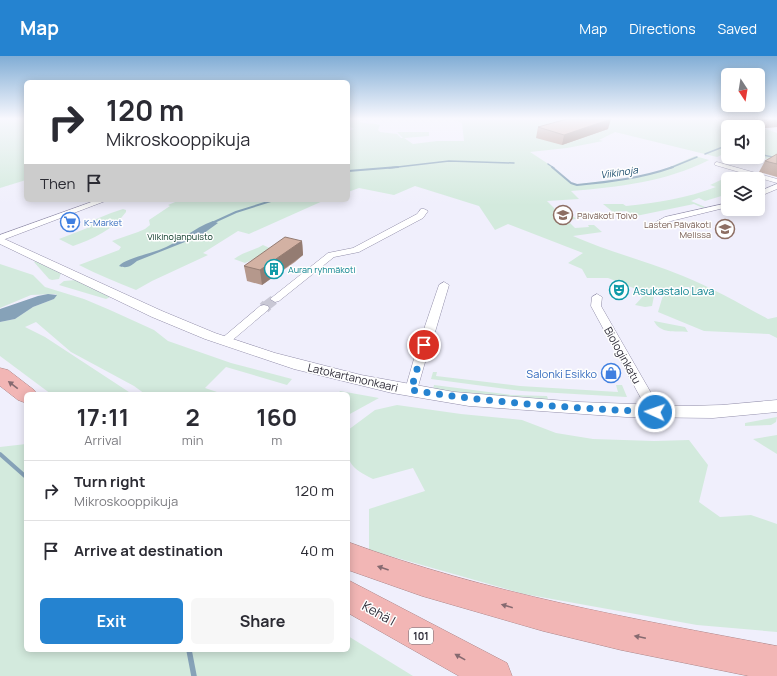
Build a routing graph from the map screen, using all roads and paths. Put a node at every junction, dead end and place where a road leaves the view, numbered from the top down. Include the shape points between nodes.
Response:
1 (718, 164) dead end
2 (777, 181) edge
3 (777, 186) edge
4 (765, 192) edge
5 (99, 202) edge
6 (721, 207) edge
7 (424, 212) dead end
8 (658, 223) dead end
9 (0, 239) edge
10 (444, 285) dead end
11 (597, 297) dead end
12 (275, 299) tunnel mouth
13 (264, 308) tunnel mouth
14 (428, 332) tunnel mouth
15 (225, 341) junction
16 (424, 345) tunnel mouth
17 (0, 376) edge
18 (411, 390) junction
19 (24, 394) edge
20 (777, 406) edge
21 (655, 412) junction
22 (350, 557) edge
23 (350, 597) edge
24 (678, 646) junction
25 (777, 653) edge
26 (777, 664) edge
27 (494, 676) edge

1 - 2 street
3 - 4 street
5 - 9 street
6 - 8 street
7 - 12 street via 356,250 331,255
9 - 15 street, Latokartanonkaari via 144,308
10 - 14 street
11 - 21 street, Biologinkatu via 596,306
13 - 15 street
15 - 18 street, Latokartanonkaari via 337,375
16 - 18 street
19 -> 17 highway
18 - 21 street, Latokartanonkaari via 518,405
20 - 21 street, Latokartanonkaari via 706,412
24 -> 22 highway via 512,608
27 -> 23 highway, Kehä I / 101
24 - 25 highway
24 - 26 highway

